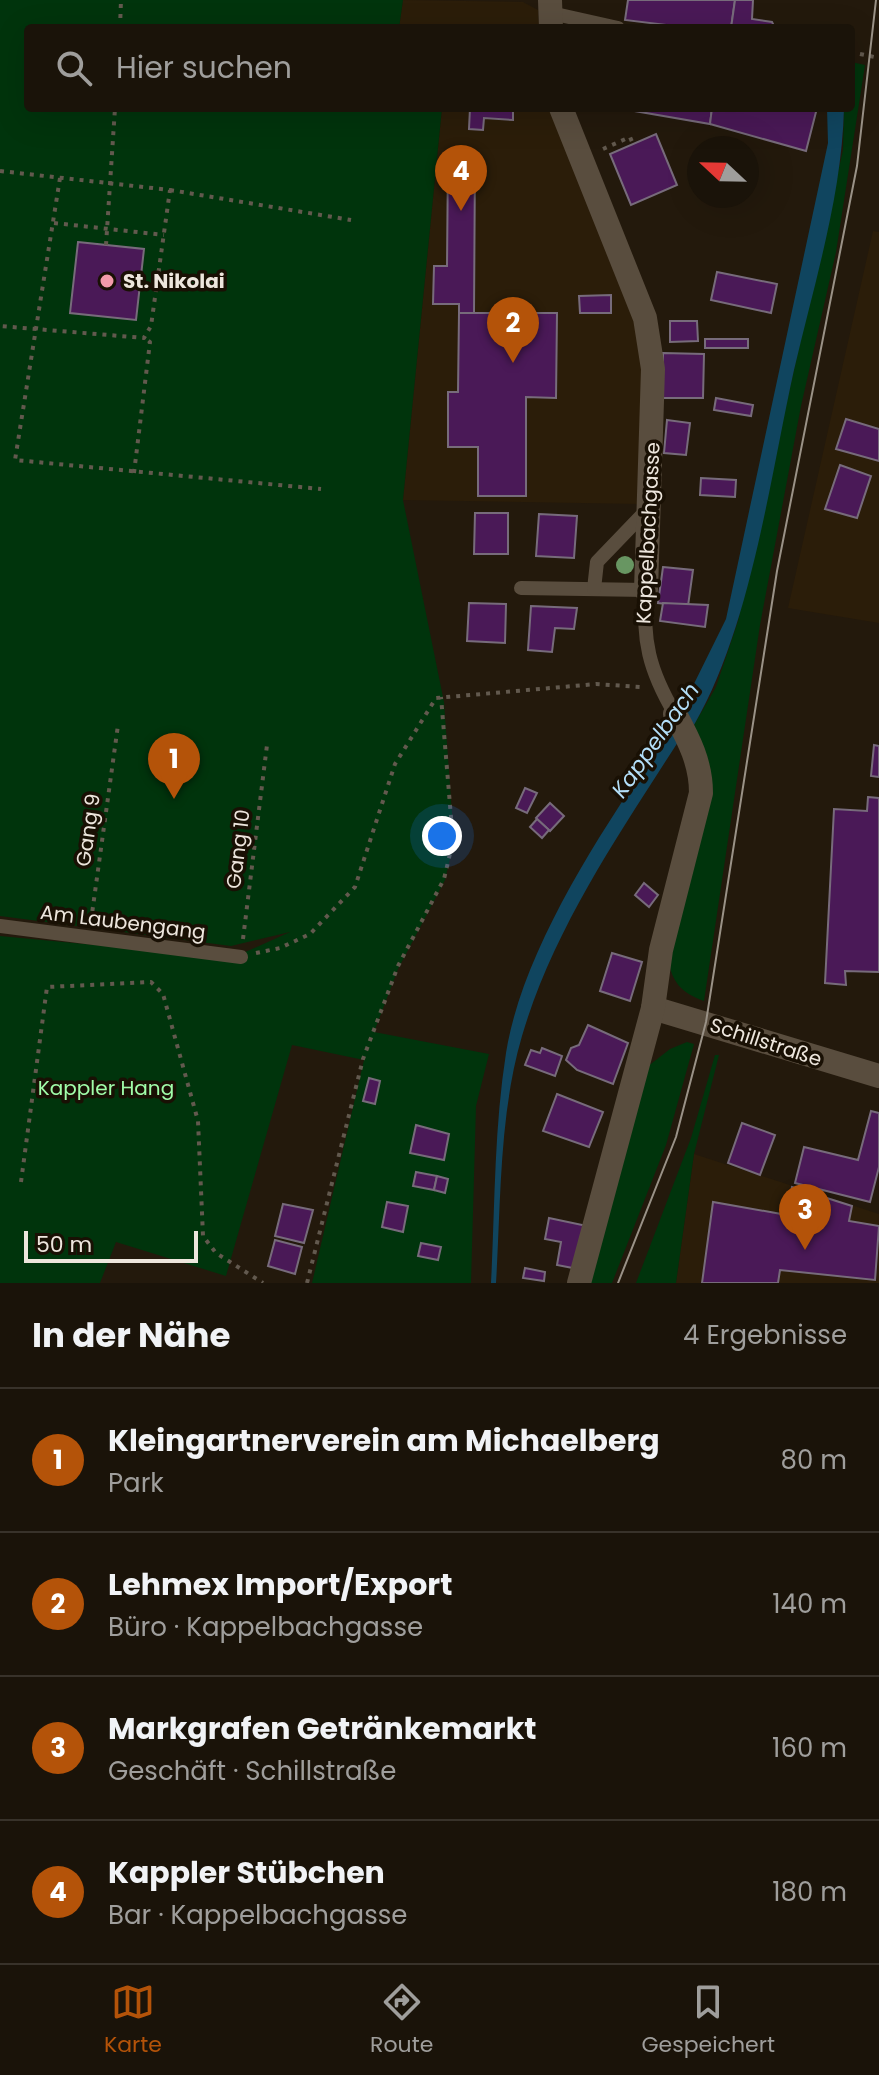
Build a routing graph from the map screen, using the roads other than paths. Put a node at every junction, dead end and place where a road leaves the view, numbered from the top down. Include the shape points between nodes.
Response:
1 (551, 14) edge
2 (599, 24) edge
3 (563, 112) edge
4 (651, 506) junction
5 (521, 588) dead end
6 (594, 589) junction
7 (646, 590) junction
8 (675, 714) joint
9 (0, 926) edge
10 (241, 957) road end
11 (653, 1008) junction
12 (879, 1076) edge
13 (579, 1283) edge

1 - 2 lane
3 - 4 street, Kappelbachgasse via 645,318 653,369
4 - 6 lane via 597,562
4 - 7 street, Kappelbachgasse
5 - 6 lane
6 - 7 lane
7 - 8 lane, Kappelbachgasse via 643,630 660,688
8 - 11 street, Kappelbachgasse via 691,743 701,793 661,950
9 - 10 lane, Am Laubengang
11 - 12 street, Schillstraße
11 - 13 street, Kappelbachgasse

